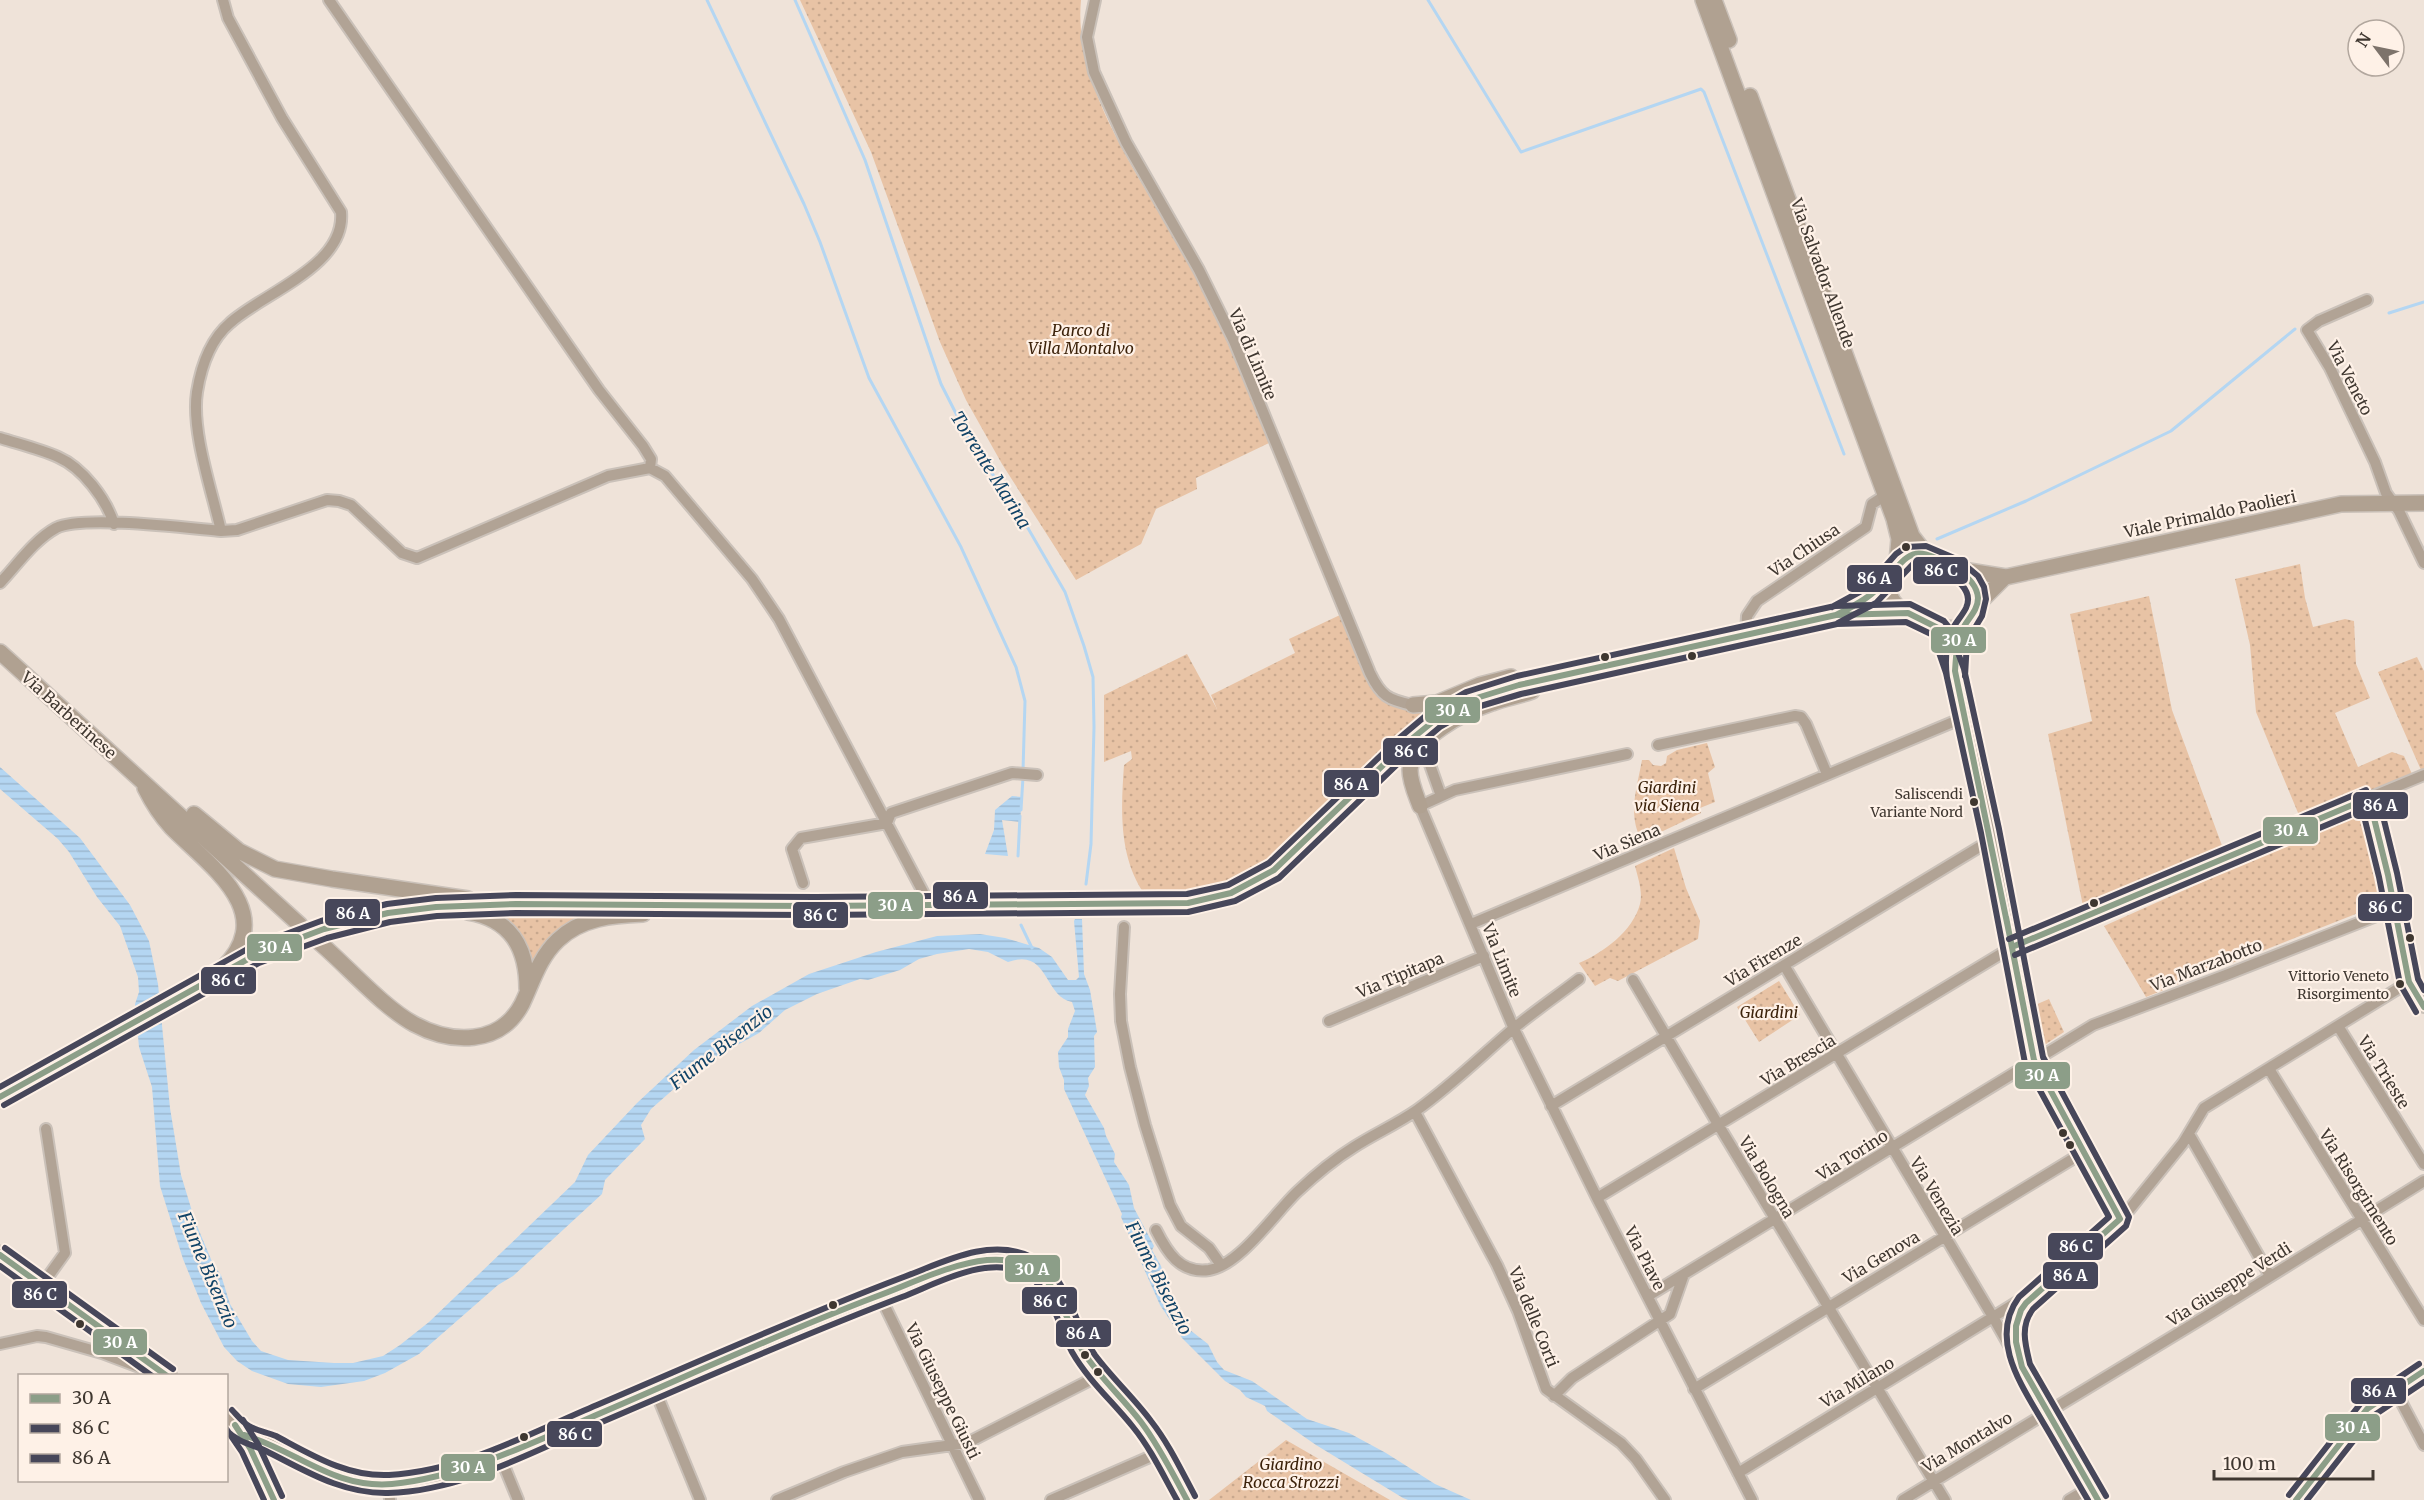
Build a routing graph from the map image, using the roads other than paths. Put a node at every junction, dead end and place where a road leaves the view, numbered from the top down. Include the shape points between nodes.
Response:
1 (223, 0) edge
2 (329, 0) edge
3 (1095, 0) edge
4 (1703, 0) edge
5 (1714, 0) edge
6 (2367, 300) dead end
7 (0, 438) edge
8 (650, 468) junction
9 (1886, 495) junction
10 (2392, 502) junction
11 (2424, 504) edge
12 (114, 524) junction
13 (221, 531) junction
14 (1926, 554) junction
15 (1897, 562) junction
16 (2424, 563) edge
17 (1956, 569) junction
18 (2005, 576) junction
19 (1887, 579) junction
20 (0, 583) edge
21 (1977, 605) junction
22 (1908, 613) junction
23 (1836, 615) junction
24 (1963, 627) junction
25 (1940, 629) junction
26 (1746, 635) junction
27 (0, 652) edge
28 (1955, 671) junction
29 (1568, 675) junction
30 (1413, 705) joint
31 (1965, 717) junction
32 (1658, 746) dead end
33 (1627, 754) dead end
34 (1429, 762) dead end
35 (1827, 774) junction
36 (1037, 775) dead end
37 (2424, 775) edge
38 (139, 778) junction
39 (1441, 796) junction
40 (2369, 798) junction
41 (1420, 806) junction
42 (887, 823) junction
43 (1991, 840) junction
44 (803, 883) dead end
45 (923, 892) dead end
46 (504, 905) junction
47 (720, 905) junction
48 (436, 907) junction
49 (2394, 909) junction
50 (1471, 924) junction
51 (1124, 927) dead end
52 (299, 932) junction
53 (322, 936) junction
54 (2012, 947) junction
55 (1484, 956) junction
56 (1784, 965) junction
57 (1579, 978) dead end
58 (208, 980) junction
59 (1634, 980) dead end
60 (2409, 982) junction
61 (526, 991) junction
62 (2424, 1007) edge
63 (1329, 1021) dead end
64 (2338, 1026) junction
65 (1514, 1029) junction
66 (1666, 1037) junction
67 (1836, 1054) junction
68 (2034, 1060) junction
69 (2269, 1069) junction
70 (0, 1097) edge
71 (1551, 1106) junction
72 (1415, 1112) junction
73 (1719, 1126) junction
74 (46, 1129) dead end
75 (2189, 1134) junction
76 (1891, 1149) junction
77 (2084, 1152) junction
78 (2424, 1164) edge
79 (2424, 1181) edge
80 (1598, 1198) junction
81 (2362, 1219) junction
82 (1776, 1220) junction
83 (2120, 1220) junction
84 (1156, 1230) dead end
85 (1944, 1237) junction
86 (0, 1255) edge
87 (1221, 1265) junction
88 (1684, 1274) junction
89 (2060, 1275) junction
90 (2270, 1276) junction
91 (42, 1285) junction
92 (880, 1296) junction
93 (1648, 1296) junction
94 (1828, 1306) junction
95 (1993, 1317) junction
96 (1660, 1320) junction
97 (2424, 1320) edge
98 (113, 1338) junction
99 (0, 1344) edge
100 (102, 1353) junction
101 (2022, 1367) junction
102 (2424, 1371) edge
103 (159, 1374) edge
104 (165, 1374) edge
105 (1100, 1375) junction
106 (1877, 1388) junction
107 (1694, 1389) junction
108 (655, 1390) junction
109 (2395, 1390) junction
110 (1554, 1396) junction
111 (2048, 1410) junction
112 (228, 1419) edge
113 (244, 1435) junction
114 (952, 1445) junction
115 (2424, 1445) edge
116 (1161, 1452) junction
117 (500, 1456) junction
118 (1738, 1473) junction
119 (1932, 1481) junction
120 (389, 1484) junction
121 (2091, 1487) junction
122 (274, 1500) edge
123 (390, 1500) edge
124 (518, 1500) edge
125 (700, 1500) edge
126 (777, 1500) edge
127 (980, 1500) edge
128 (1051, 1500) edge
129 (1187, 1500) edge
130 (1665, 1500) edge
131 (1752, 1500) edge
132 (1903, 1500) edge
133 (1945, 1500) edge
134 (2069, 1500) edge
135 (2098, 1500) edge
136 (2296, 1500) edge

1 - 13 street via 228,18 282,118 341,212 342,224 333,245 315,265 230,323 205,361 197,393 197,424
2 - 8 street via 599,390 643,446 651,459
3 - 30 street, Via di Limite via 1086,37 1105,98 1234,341 1370,673 1379,690 1394,701
4 - 9 main road, Via Salvador Allende
5 - 14 main road, Via Salvador Allende via 1908,526
6 - 10 street, Via Veneto via 2307,330 2330,368
7 - 12 street via 70,464 105,502
8 - 13 street via 608,476 417,558 402,553 357,509 339,501 327,500 237,530
8 - 42 street via 672,484 752,579 779,619
9 - 15 main road, Via Salvador Allende via 1899,539
9 - 26 street, Via Chiusa via 1872,504 1866,526 1757,601 1747,616
10 - 11 main road, Viale Primaldo Paolieri
10 - 16 street
10 - 18 main road, Viale Primaldo Paolieri via 2341,504
12 - 13 street
12 - 20 street via 78,523 56,529 34,545
14 - 15 main road via 1910,555
14 - 17 main road, Viale Primaldo Paolieri
15 - 19 main road
17 - 18 main road, Viale Primaldo Paolieri
17 - 21 main road, Viale Primaldo Paolieri via 1971,582 1977,593
18 - 21 main road
19 - 22 main road via 1893,601
19 - 23 main road via 1862,602
21 - 24 main road
22 - 23 main road
22 - 25 main road
23 - 26 main road
24 - 25 main road
24 - 28 street
25 - 28 street
26 - 29 main road
27 - 38 main road, Via Barberinese
28 - 31 street
29 - 30 main road via 1536,671 1489,682 1437,703
29 - 41 main road via 1474,710 1435,733 1421,747 1411,766
29 - 47 main road via 1495,691 1445,713 1403,746 1274,870 1231,893 1188,903
31 - 35 street, Via Siena
31 - 43 street
32 - 35 street via 1795,716 1806,724
33 - 39 street
34 - 39 street
35 - 50 street, Via Siena
36 - 42 street via 1012,773 891,813
37 - 40 street, Via Brescia
38 - 46 main road via 172,796 239,851 275,869
38 - 52 main road
38 - 58 main road via 162,817 225,879 241,907 241,944 234,957
39 - 41 street
40 - 49 street
40 - 54 street, Via Brescia
41 - 50 street, Via Limite
42 - 44 street via 801,838 792,849
42 - 45 street
43 - 54 street
43 - 56 street, Via Firenze
46 - 47 main road
46 - 48 main road
47 - 61 main road via 587,922 568,932 550,949
48 - 53 main road via 388,913
48 - 61 main road via 482,914 505,927 522,952
49 - 60 street
49 - 68 street, Via Marzabotto via 2093,1025
50 - 55 street, Via Limite
51 - 87 street via 1121,1021 1145,1125 1170,1205 1182,1226 1209,1248
52 - 53 main road, bridge
52 - 58 main road
53 - 61 main road via 402,1016 449,1037 477,1037 501,1028 516,1012
54 - 67 street, Via Brescia
54 - 68 street
55 - 63 street, Via Tipitapa
55 - 65 street, Via Limite
56 - 66 street, Via Firenze
56 - 67 street, Via Venezia
57 - 65 street
58 - 70 main road
59 - 66 street, Via Bologna
60 - 62 street
60 - 64 street
64 - 69 street
64 - 78 street, Via Trieste
65 - 71 street, Via Piave
65 - 72 street
66 - 71 street, Via Firenze
66 - 73 street, Via Bologna
67 - 73 street, Via Brescia
67 - 76 street, Via Venezia
68 - 76 street, Via Torino
68 - 77 street
69 - 75 street via 2204,1108
69 - 81 street, Via Risorgimento
71 - 80 street, Via Piave
72 - 87 street via 1335,1160 1295,1194 1248,1246
72 - 110 street, Via delle Corti via 1497,1266 1546,1389
73 - 80 street, Via Brescia
73 - 82 street, Via Bologna
74 - 91 street via 65,1253
75 - 83 street
75 - 90 street
76 - 82 street, Via Torino
76 - 85 street, Via Venezia
77 - 83 street
77 - 85 street, Via Genova
79 - 81 street, Via Giuseppe Verdi
80 - 93 street, Via Piave
81 - 90 street, Via Giuseppe Verdi
81 - 97 street, Via Risorgimento
82 - 88 street, Via Torino
82 - 94 street, Via Bologna
83 - 89 street
84 - 87 street via 1171,1257 1187,1268 1209,1270
85 - 94 street, Via Genova
85 - 95 street, Via Venezia
86 - 91 main road
88 - 93 street, Via Torino
88 - 96 street via 1670,1314
89 - 95 street, Via Milano
89 - 101 street via 2019,1313 2015,1337
90 - 111 street, Via Giuseppe Verdi
91 - 98 main road
92 - 105 street via 969,1263 1003,1260 1026,1264 1049,1281 1083,1353
92 - 108 street
92 - 114 street, Via Giuseppe Giusti
93 - 96 street, Via Piave
94 - 106 street, Via Bologna
94 - 107 street, Via Genova
95 - 101 street, Via Venezia
95 - 106 street, Via Milano
96 - 107 street, Via Piave
96 - 110 street via 1572,1378
98 - 100 street
98 - 104 main road
99 - 100 street via 37,1336
100 - 103 street
101 - 111 street, Via Venezia
102 - 109 street
105 - 114 street via 967,1443
105 - 116 street via 1142,1423
106 - 118 street, Via Milano
106 - 119 street, Via Bologna
107 - 118 street, Via Piave
108 - 117 street
108 - 125 street
109 - 115 street
109 - 136 street via 2367,1409
110 - 130 street, Via delle Corti via 1621,1443
111 - 119 street, Via Montalvo
111 - 121 street, Via Venezia
112 - 113 main road
113 - 120 street via 268,1442 333,1476
113 - 122 main road
114 - 126 street via 902,1452
114 - 127 street, Via Giuseppe Giusti
116 - 128 street
116 - 129 street
117 - 120 street via 439,1476
117 - 124 street
118 - 131 street, Via Piave
119 - 132 street, Via Montalvo
119 - 133 street, Via Bologna
120 - 123 street
121 - 134 street
121 - 135 street, Via Venezia

